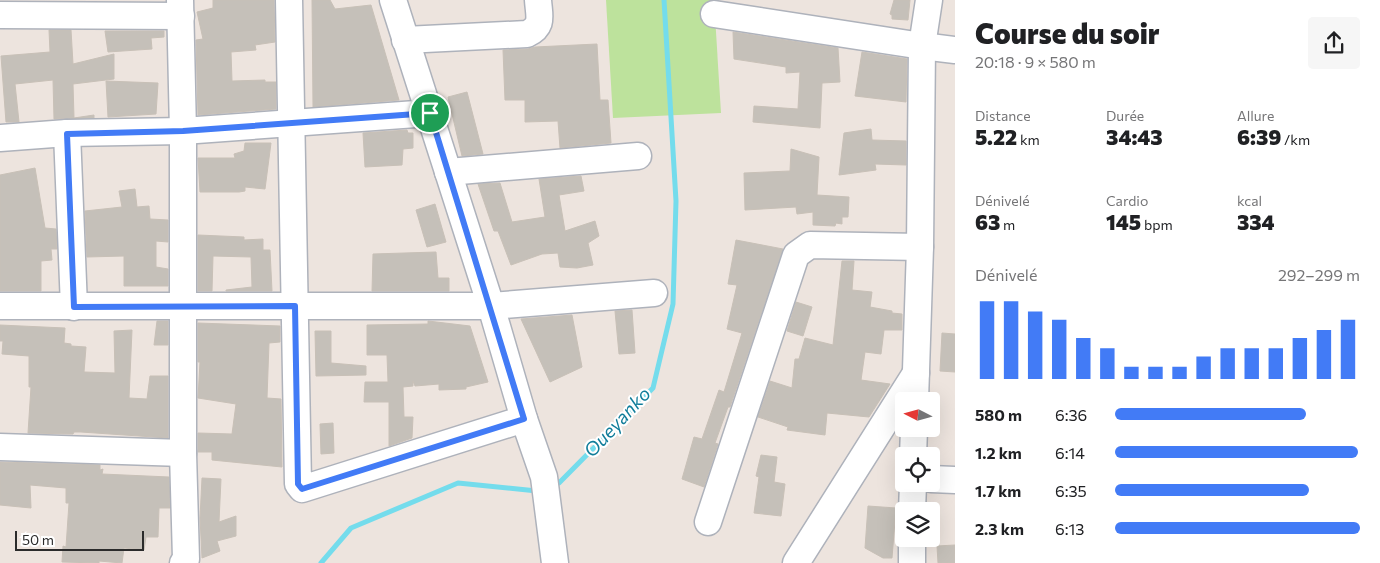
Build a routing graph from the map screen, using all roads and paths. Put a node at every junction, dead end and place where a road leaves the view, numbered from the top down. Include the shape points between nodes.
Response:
1 (289, 0) edge
2 (392, 0) edge
3 (538, 0) edge
4 (929, 0) edge
5 (180, 8) edge
6 (714, 14) dead end
7 (0, 15) edge
8 (405, 40) junction
9 (922, 46) junction
10 (955, 50) edge
11 (430, 113) junction
12 (292, 123) junction
13 (183, 131) junction
14 (67, 134) junction
15 (0, 138) edge
16 (638, 156) dead end
17 (448, 172) junction
18 (920, 246) junction
19 (654, 293) dead end
20 (0, 306) edge
21 (182, 306) junction
22 (295, 306) junction
23 (490, 306) junction
24 (74, 307) junction
25 (916, 372) junction
26 (915, 392) edge
27 (524, 419) junction
28 (0, 447) edge
29 (182, 453) junction
30 (940, 479) edge
31 (955, 480) edge
32 (708, 522) dead end
33 (912, 547) edge
34 (183, 563) edge
35 (555, 563) edge
36 (796, 563) edge
37 (912, 563) edge

1 - 12 street
2 - 8 street
3 - 8 street via 540,21 535,30 527,34
4 - 9 street
5 - 7 street
5 - 13 street
6 - 9 street
8 - 11 street
9 - 10 street
9 - 18 street
11 - 12 street
11 - 17 street
12 - 13 street
12 - 22 street
13 - 14 street
13 - 21 street
14 - 15 street
14 - 24 street
16 - 17 street
17 - 23 street
18 - 25 street
18 - 32 street via 810,245 796,255
19 - 23 street
20 - 24 street
21 - 22 street
21 - 24 street
21 - 29 street
22 - 23 street
22 - 27 street via 298,484 302,489
23 - 27 street
25 - 26 street
25 - 36 street
27 - 35 street via 544,476
28 - 29 street
29 - 34 street via 186,559
30 - 31 street
33 - 37 street

